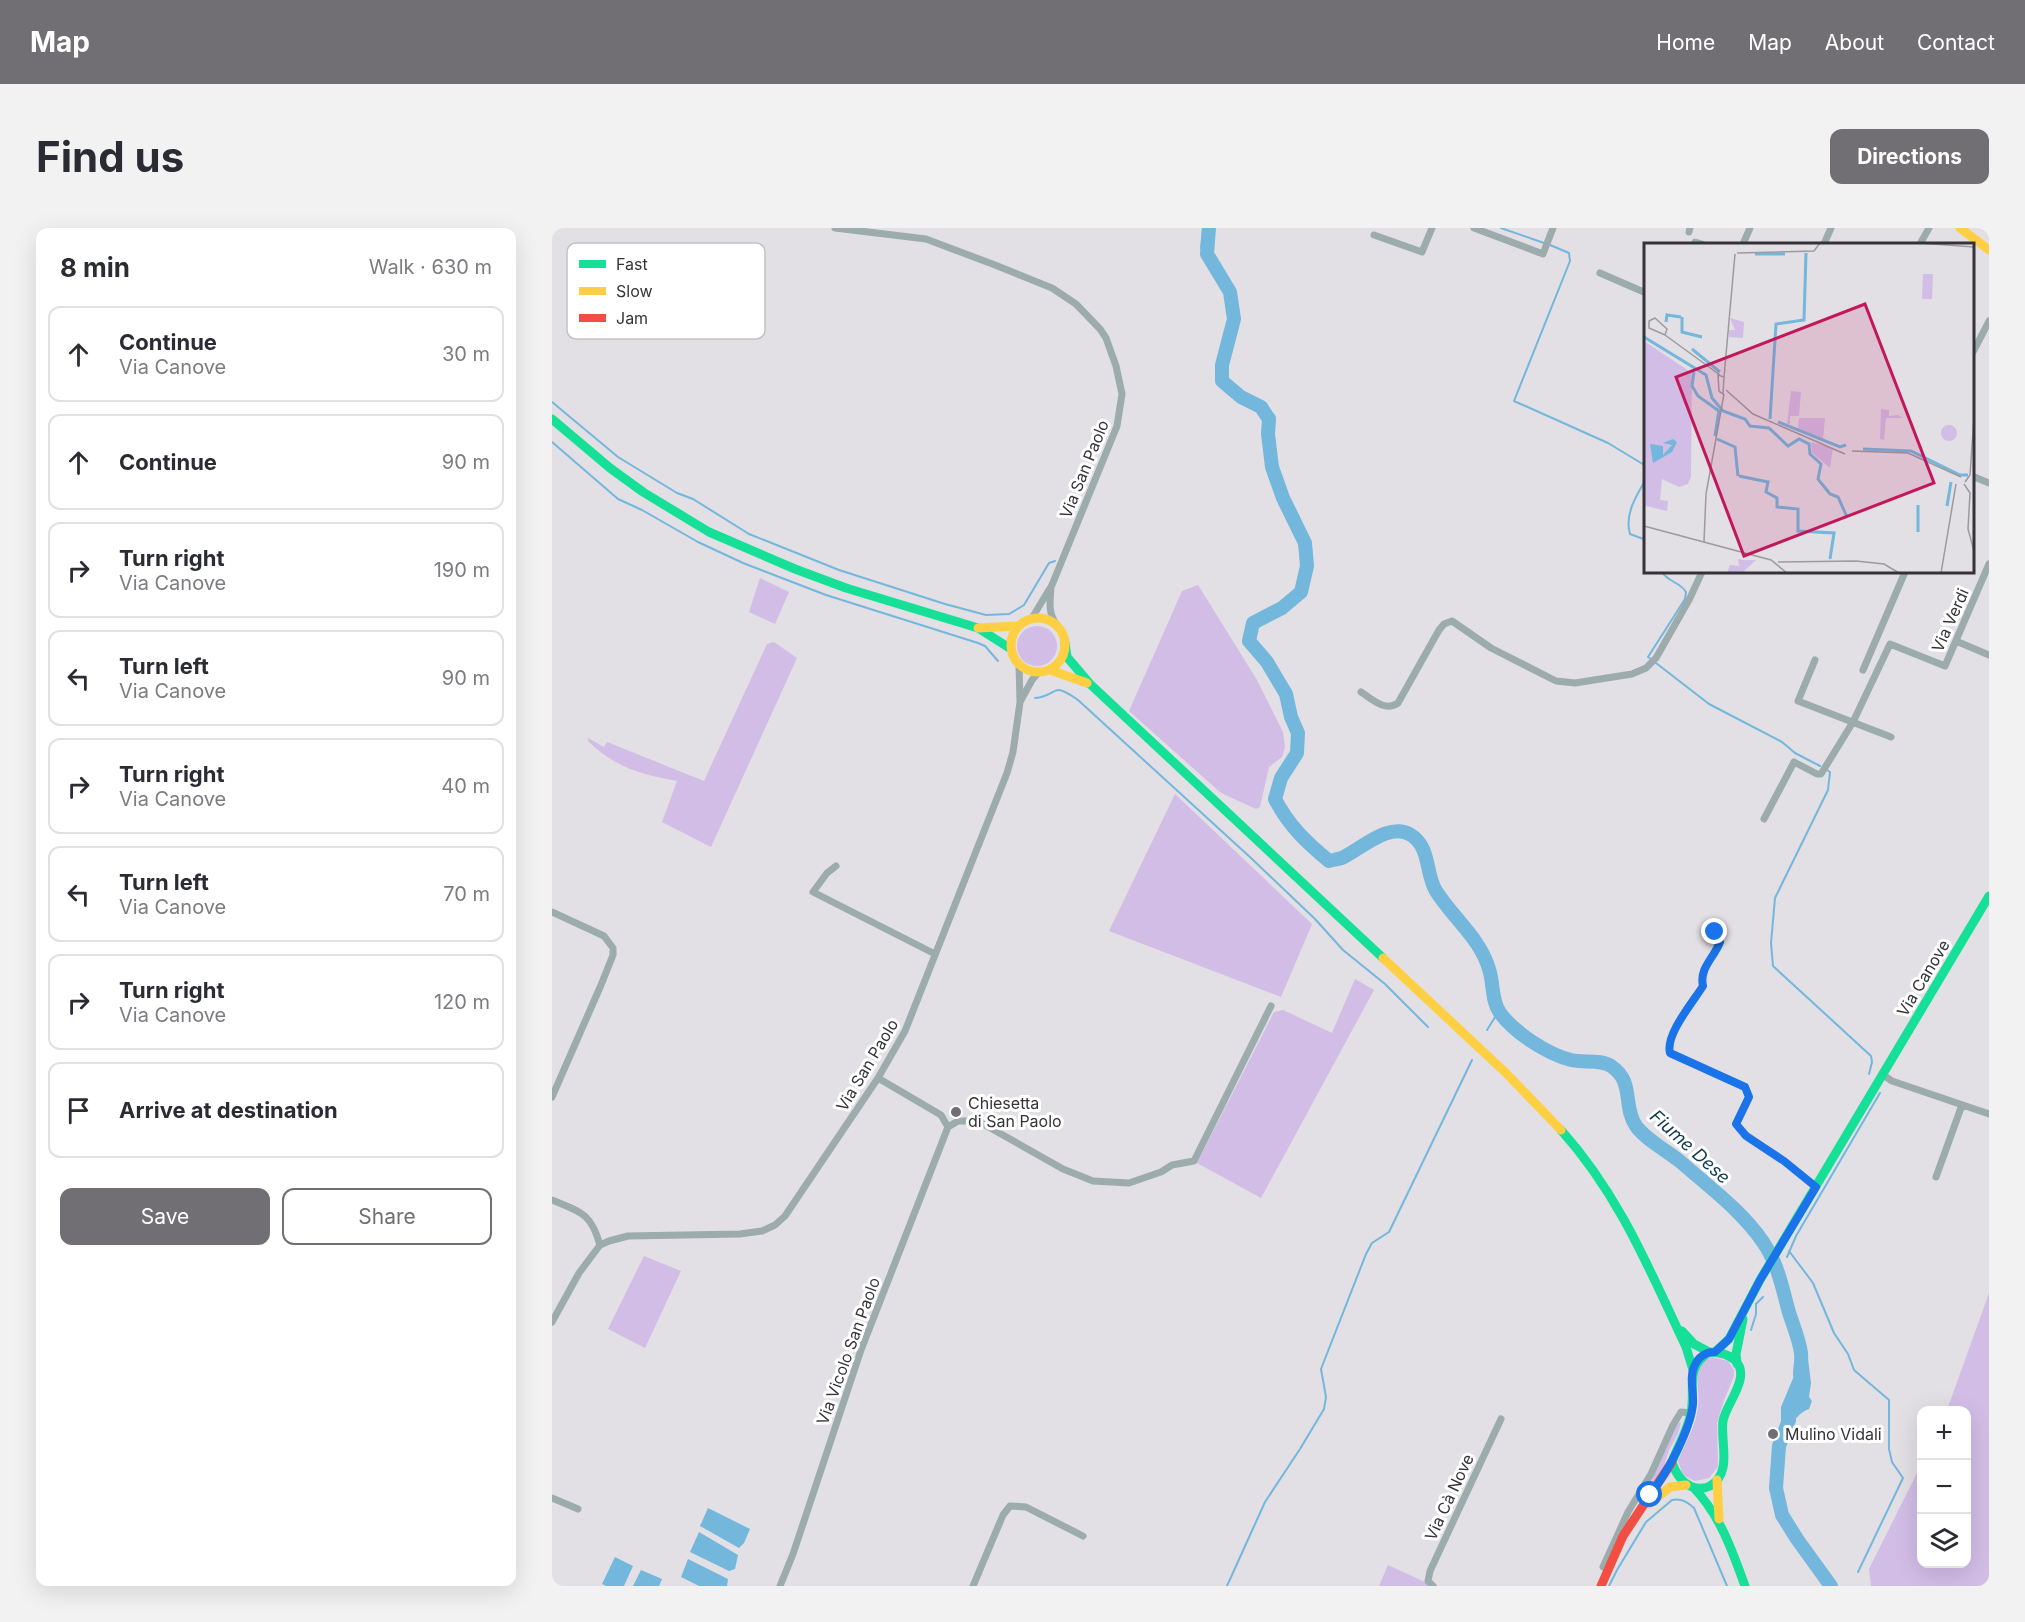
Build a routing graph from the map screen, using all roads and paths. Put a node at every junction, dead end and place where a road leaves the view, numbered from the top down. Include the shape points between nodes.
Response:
1 (835, 228) edge
2 (1432, 228) edge
3 (1474, 228) edge
4 (1553, 228) edge
5 (1750, 228) edge
6 (1831, 228) edge
7 (1929, 228) edge
8 (1960, 228) edge
9 (1374, 235) dead end
10 (1743, 243) edge
11 (1824, 243) edge
12 (1921, 243) edge
13 (1989, 250) edge
14 (1600, 273) dead end
15 (1644, 292) edge
16 (1989, 321) edge
17 (1986, 333) edge
18 (1974, 351) edge
19 (552, 419) edge
20 (1974, 477) edge
21 (1989, 483) edge
22 (1989, 564) edge
23 (1702, 573) edge
24 (1905, 573) edge
25 (1052, 585) junction
26 (1032, 618) junction
27 (1056, 624) junction
28 (1018, 626) junction
29 (978, 628) junction
30 (1876, 639) junction
31 (1956, 640) junction
32 (1065, 643) junction
33 (1890, 644) junction
34 (1011, 649) junction
35 (1989, 655) edge
36 (1815, 660) dead end
37 (1018, 664) junction
38 (1050, 670) junction
39 (1863, 670) dead end
40 (1039, 672) junction
41 (1090, 684) junction
42 (1361, 692) dead end
43 (1020, 702) junction
44 (1854, 722) junction
45 (1891, 737) dead end
46 (1764, 819) dead end
47 (836, 866) dead end
48 (1989, 896) edge
49 (552, 912) edge
50 (1715, 932) dead end
51 (935, 954) junction
52 (1271, 1006) dead end
53 (1883, 1075) junction
54 (878, 1078) junction
55 (552, 1097) edge
56 (1962, 1105) junction
57 (1989, 1114) edge
58 (948, 1127) junction
59 (1936, 1177) dead end
60 (1816, 1187) junction
61 (552, 1200) edge
62 (600, 1245) junction
63 (1746, 1305) junction
64 (1668, 1312) junction
65 (552, 1322) edge
66 (1712, 1352) junction
67 (1737, 1364) junction
68 (1693, 1370) junction
69 (1691, 1413) junction
70 (1501, 1419) dead end
71 (1672, 1462) junction
72 (1717, 1480) junction
73 (1689, 1486) junction
74 (552, 1498) edge
75 (578, 1509) dead end
76 (1634, 1518) junction
77 (1719, 1522) junction
78 (1083, 1536) dead end
79 (1603, 1567) dead end
80 (780, 1586) edge
81 (974, 1586) edge
82 (1433, 1586) edge
83 (1601, 1586) edge
84 (1745, 1586) edge

1 - 25 street, Via San Paolo via 926,239 1052,288 1076,304 1106,338 1122,394 1117,426
2 - 9 street via 1422,252
3 - 4 street via 1543,254
5 - 10 street
6 - 11 street
7 - 12 street
8 - 13 main road
14 - 15 street
16 - 17 street
17 - 18 street
19 - 29 main road via 643,492 709,532 846,588
20 - 21 street
22 - 31 street, Via Verdi
23 - 42 street via 1653,661 1640,672 1575,683 1556,681 1491,648 1452,621 1439,630 1398,703 1384,706
24 - 30 street
25 - 26 street, Via San Paolo
25 - 27 street, Via San Paolo via 1049,608
26 - 27 main road
26 - 28 main road
27 - 32 main road
28 - 29 main road
28 - 34 main road
29 - 34 main road
30 - 33 street, Via Verdi
30 - 39 street
31 - 33 street, Via Verdi via 1945,666
31 - 35 street
32 - 38 main road via 1062,659
32 - 41 main road via 1067,657
33 - 44 street
34 - 37 main road
36 - 44 street via 1798,701
37 - 40 main road
37 - 43 street, Via San Paolo
38 - 40 main road
38 - 41 main road
40 - 43 street, Via San Paolo
41 - 64 main road via 1549,1117 1615,1202
43 - 51 street, Via San Paolo via 1007,773
44 - 45 street
44 - 46 street via 1821,774 1794,762
47 - 51 street via 813,892
48 - 53 main road, Via Canove
49 - 55 street via 604,936 613,948 602,985
50 - 60 street via 1720,942 1704,968 1703,986 1671,1036 1670,1053 1745,1087 1749,1097 1736,1124 1746,1136
51 - 54 street, Via San Paolo via 905,1030
52 - 58 street via 1194,1161 1172,1165 1129,1183 1093,1180 1063,1169 978,1121 958,1121
53 - 56 street
53 - 60 main road, Via Canove
54 - 58 street via 941,1115
54 - 62 street, Via San Paolo via 785,1216 775,1225 740,1234 628,1236
56 - 57 street
56 - 59 street
58 - 80 street, Via Vicolo San Paolo via 861,1350
60 - 63 main road, Via Canove
61 - 62 street via 585,1215 595,1228
62 - 65 street via 579,1273
63 - 66 main road, Via Canove via 1729,1339
63 - 67 main road, Via Canove
64 - 66 main road via 1694,1344
64 - 68 main road
66 - 67 main road via 1726,1354
66 - 68 main road, Via Canove via 1699,1359
67 - 72 main road, Via Canove via 1740,1381 1724,1421 1724,1466
68 - 69 main road
69 - 71 main road
69 - 79 street via 1681,1412 1673,1425
70 - 82 street, Via Cà Nove via 1430,1571 1428,1581
71 - 73 main road via 1676,1475
71 - 76 main road
72 - 73 main road via 1706,1487
72 - 77 main road, Via Canove
73 - 76 main road via 1665,1488
73 - 77 main road via 1709,1505
74 - 75 street
76 - 83 main road
77 - 84 main road
78 - 81 street via 1026,1507 1010,1506

